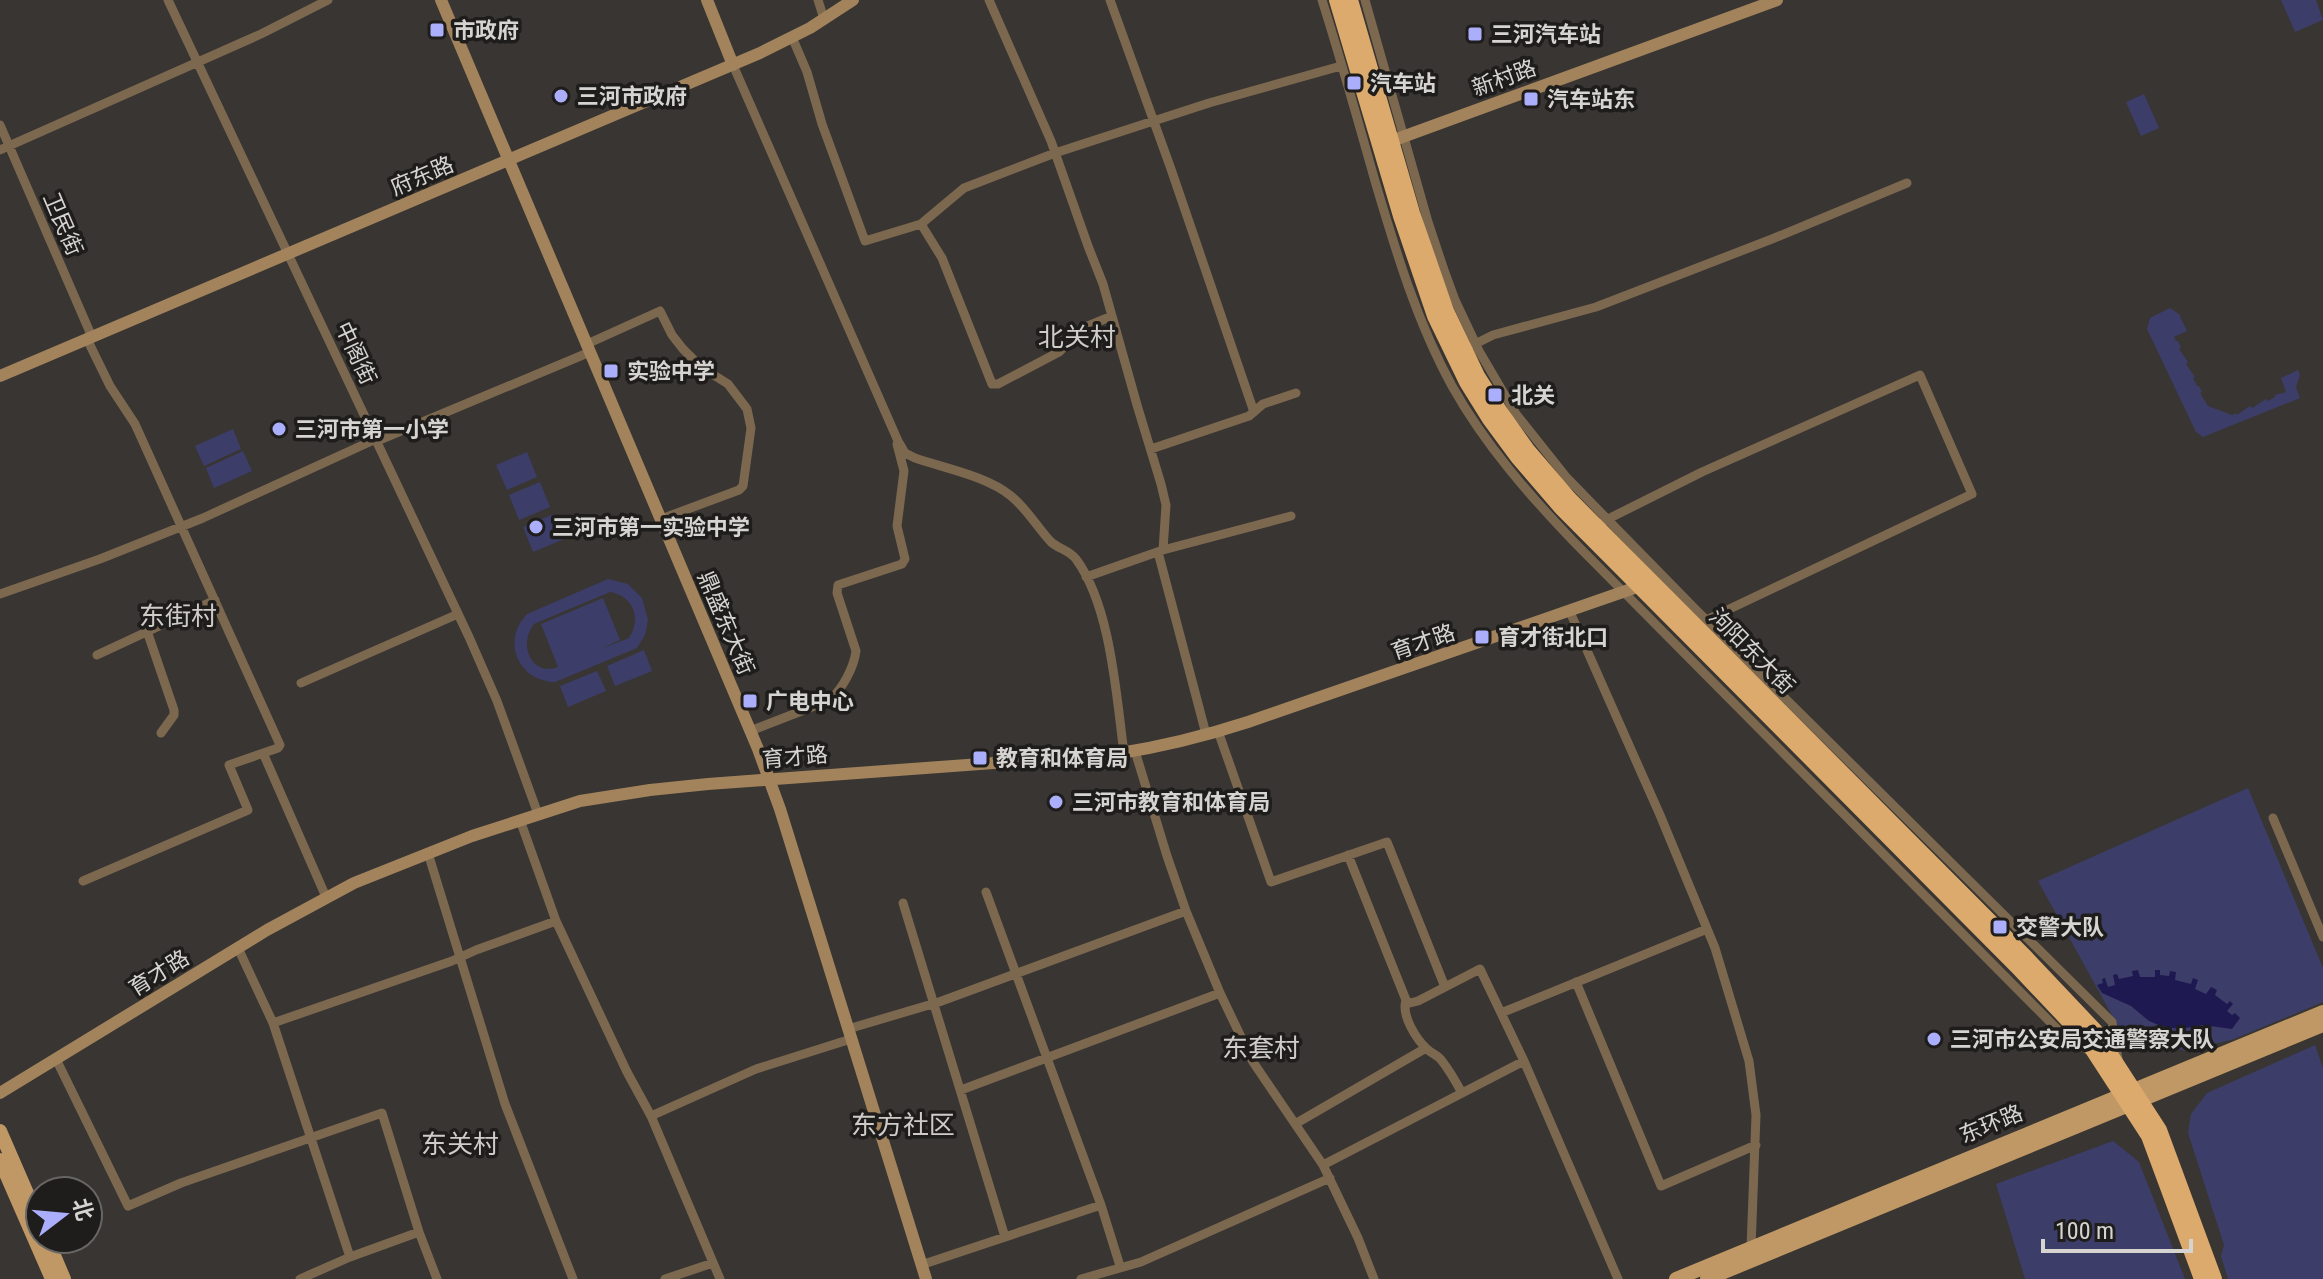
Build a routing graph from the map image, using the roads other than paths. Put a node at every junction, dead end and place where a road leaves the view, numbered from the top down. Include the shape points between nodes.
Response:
1 (168, 0) edge
2 (328, 0) edge
3 (441, 0) edge
4 (707, 0) edge
5 (818, 0) edge
6 (853, 0) edge
7 (989, 0) edge
8 (1110, 0) edge
9 (1322, 0) edge
10 (1337, 0) edge
11 (1350, 0) edge
12 (1365, 0) edge
13 (1777, 0) edge
14 (1761, 3) edge
15 (824, 19) junction
16 (792, 37) junction
17 (197, 62) junction
18 (733, 65) junction
19 (1341, 66) junction
20 (1154, 121) junction
21 (0, 125) edge
22 (1392, 141) junction
23 (4, 148) edge
24 (1055, 153) junction
25 (509, 160) junction
26 (1907, 183) dead end
27 (921, 224) junction
28 (289, 254) junction
29 (1112, 316) junction
30 (90, 338) junction
31 (1469, 347) junction
32 (588, 348) junction
33 (0, 376) edge
34 (1296, 393) dead end
35 (1254, 412) junction
36 (376, 440) junction
37 (898, 441) junction
38 (1151, 449) junction
39 (1291, 516) dead end
40 (661, 519) junction
41 (1601, 522) junction
42 (182, 527) junction
43 (1161, 551) junction
44 (1086, 577) junction
45 (1632, 589) junction
46 (0, 594) edge
47 (215, 600) junction
48 (1570, 612) junction
49 (458, 614) junction
50 (1700, 622) junction
51 (147, 631) junction
52 (97, 655) dead end
53 (301, 683) dead end
54 (750, 731) junction
55 (161, 733) dead end
56 (1212, 733) junction
57 (1129, 752) junction
58 (263, 753) junction
59 (769, 779) junction
60 (538, 814) junction
61 (2273, 818) dead end
62 (520, 820) junction
63 (428, 853) junction
64 (1348, 855) junction
65 (83, 881) dead end
66 (986, 892) dead end
67 (326, 897) junction
68 (903, 903) dead end
69 (1186, 911) junction
70 (556, 921) junction
71 (1707, 929) junction
72 (2323, 937) edge
73 (238, 948) junction
74 (460, 958) junction
75 (1016, 973) junction
76 (1576, 982) junction
77 (1445, 987) junction
78 (1220, 993) junction
79 (1406, 1000) junction
80 (934, 1003) junction
81 (2323, 1012) edge
82 (1501, 1013) junction
83 (273, 1023) junction
84 (2323, 1025) edge
85 (850, 1034) junction
86 (1426, 1048) junction
87 (1047, 1057) junction
88 (56, 1059) junction
89 (1524, 1061) junction
90 (961, 1090) junction
91 (0, 1093) edge
92 (1462, 1093) junction
93 (2132, 1097) junction
94 (651, 1116) junction
95 (1295, 1124) junction
96 (0, 1131) edge
97 (311, 1138) junction
98 (1756, 1145) junction
99 (0, 1160) edge
100 (1323, 1165) junction
101 (1330, 1178) junction
102 (24, 1186) edge
103 (1101, 1205) junction
104 (419, 1232) junction
105 (1005, 1237) junction
106 (1751, 1248) junction
107 (54, 1255) edge
108 (350, 1257) junction
109 (713, 1263) junction
110 (921, 1265) junction
111 (1120, 1266) junction
112 (52, 1279) edge
113 (64, 1279) edge
114 (300, 1279) edge
115 (437, 1279) edge
116 (573, 1279) edge
117 (665, 1279) edge
118 (720, 1279) edge
119 (926, 1279) edge
120 (1081, 1279) edge
121 (1374, 1279) edge
122 (1618, 1279) edge
123 (1676, 1279) edge
124 (1707, 1279) edge
125 (2202, 1279) edge
126 (2214, 1279) edge

1 - 17 street, 中阁街
2 - 17 street
3 - 25 main road, 鼎盛东大街
4 - 18 main road
5 - 15 street
6 - 15 main road, 府东路
7 - 24 street
8 - 20 street
9 - 19 street
10 - 22 highway, 泃阳东大街
11 - 22 highway, 泃阳东大街
12 - 22 street
13 - 14 main road, 新村路
14 - 22 main road, 新村路
15 - 16 main road, 府东路
16 - 18 main road, 府东路
16 - 27 street via 865,241
17 - 23 street
17 - 28 street, 中阁街
18 - 25 main road, 府东路
18 - 37 street
19 - 20 street
19 - 45 street via 1410,294 1454,390 1528,493
20 - 24 street
20 - 35 street
21 - 23 street, 卫民街
22 - 31 highway, 泃阳东大街 via 1428,263
22 - 45 highway, 泃阳东大街 via 1424,289 1452,355 1503,438
23 - 30 street, 卫民街
24 - 27 street via 964,188
24 - 29 street
25 - 28 main road, 府东路
25 - 32 main road, 鼎盛东大街
26 - 31 street via 1596,307
27 - 29 street via 942,258 992,384 1059,352 1078,331
28 - 30 main road, 府东路
28 - 36 street, 中阁街
29 - 38 street
30 - 33 main road, 府东路
30 - 42 street, 卫民街
31 - 41 highway, 泃阳东大街 via 1477,376 1527,450
32 - 36 street
32 - 40 main road, 鼎盛东大街
32 - 40 street via 660,311 683,349 728,384 747,409 751,428 743,486
34 - 35 street
35 - 38 street
36 - 42 street
36 - 49 street, 中阁街
37 - 44 street via 915,458 1008,493 1050,541 1073,555
37 - 54 street via 904,471 897,526 905,559 838,585 856,651 840,690 830,700
38 - 43 street via 1166,505
39 - 43 street
40 - 54 main road, 鼎盛东大街
41 - 50 highway, 泃阳东大街
41 - 50 street via 1920,375 1972,494
42 - 46 street
42 - 47 street, 卫民街
43 - 44 street
43 - 56 street
44 - 57 street via 1106,635
45 - 48 main road, 育才路
45 - 93 highway, 泃阳东大街 via 2017,966
47 - 51 street
47 - 58 street, 卫民街 via 280,745
48 - 56 main road, 育才路
48 - 71 street
49 - 53 street
49 - 60 street, 中阁街
50 - 93 highway, 泃阳东大街 via 2095,1031
51 - 52 street
51 - 55 street via 174,710
54 - 59 main road, 鼎盛东大街
56 - 57 main road, 育才路
56 - 64 street via 1271,882
57 - 59 main road, 育才路
57 - 69 street
58 - 65 street via 229,765 248,810
58 - 67 street
59 - 60 main road, 育才路 via 650,790
59 - 85 main road, 鼎盛东大街
60 - 62 main road, 育才路
61 - 72 street
62 - 63 main road, 育才路
62 - 70 street
63 - 67 main road, 育才路
63 - 74 street
64 - 77 street via 1387,842
64 - 79 street
66 - 75 street
67 - 73 main road, 育才路
68 - 80 street
69 - 75 street
69 - 78 street
70 - 74 street
70 - 94 street
71 - 76 street
71 - 98 street via 1749,1061
73 - 83 street
73 - 88 main road, 育才路
74 - 83 street
74 - 116 street via 505,1104
75 - 80 street
75 - 87 street
76 - 82 street
76 - 98 street via 1661,1186
77 - 79 street via 1418,1001
77 - 82 street via 1480,969
78 - 87 street
78 - 95 street via 1253,1062
79 - 86 street via 1407,1020
80 - 85 street
80 - 90 street
81 - 93 main road, 东环路
82 - 89 street
83 - 97 street
84 - 93 main road, 东环路
85 - 94 street
85 - 110 main road, 鼎盛东大街
86 - 92 street via 1444,1063
86 - 95 street
87 - 90 street
87 - 103 street
88 - 91 main road, 育才路
88 - 97 street via 128,1206
89 - 92 street
89 - 122 street
90 - 105 street
92 - 100 street
93 - 106 main road, 东环路
93 - 124 main road, 东环路
93 - 125 highway, 泃阳东大街
93 - 126 highway, 泃阳东大街 via 2163,1137
94 - 109 street
95 - 100 street
96 - 102 main road
97 - 104 street via 382,1113
97 - 108 street
98 - 106 street
99 - 112 main road
100 - 101 street
101 - 111 street via 1141,1262
101 - 121 street
103 - 105 street
103 - 111 street
104 - 108 street
104 - 115 street
105 - 110 street
106 - 123 main road, 东环路
107 - 113 main road
108 - 114 street
109 - 117 street
109 - 118 street
110 - 119 main road, 鼎盛东大街
111 - 120 street

